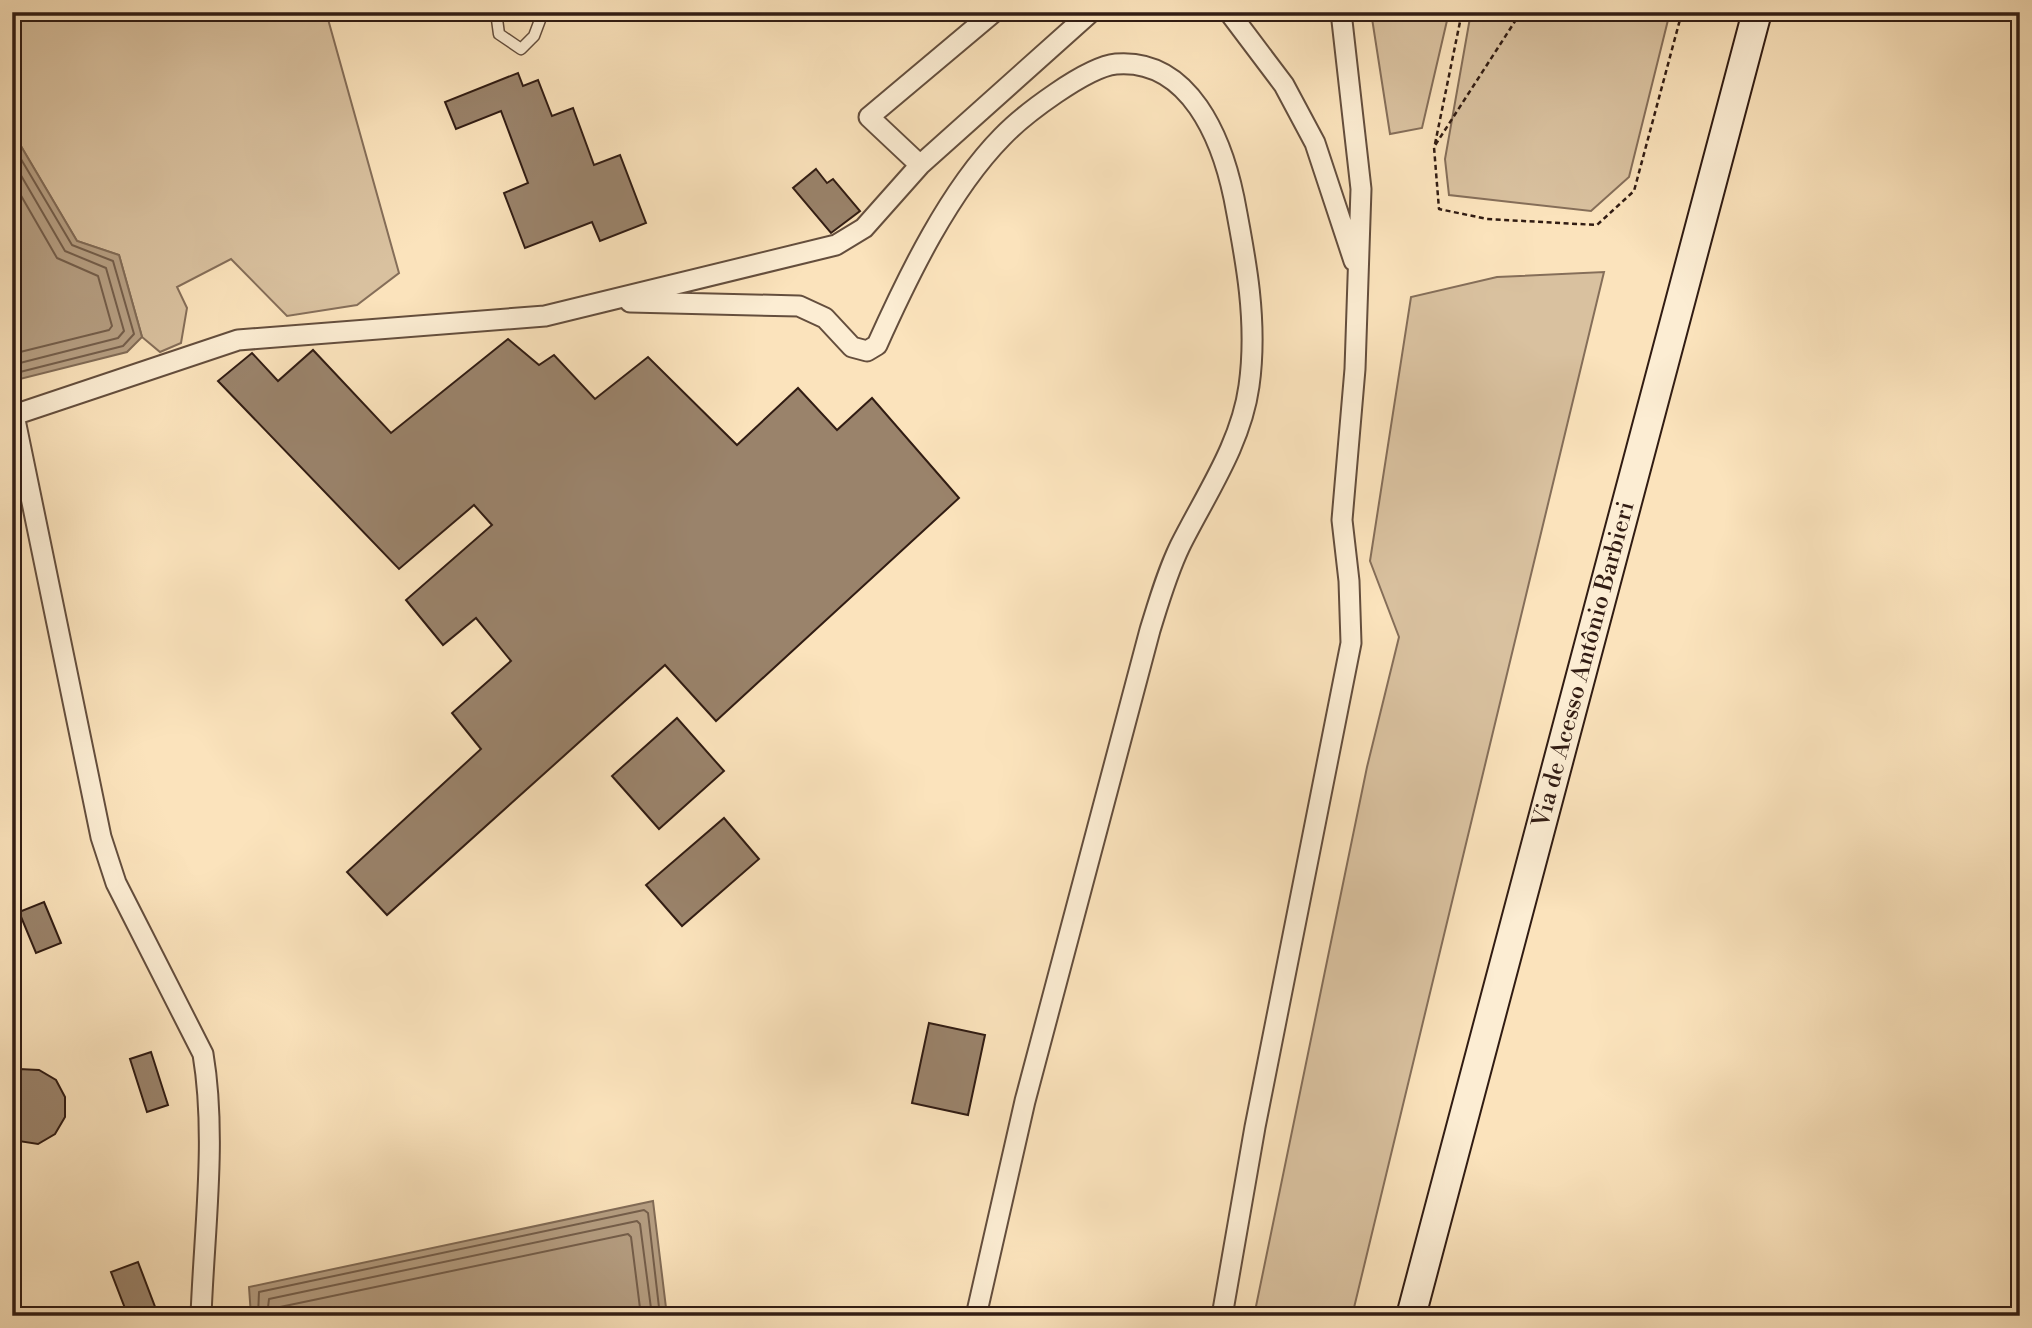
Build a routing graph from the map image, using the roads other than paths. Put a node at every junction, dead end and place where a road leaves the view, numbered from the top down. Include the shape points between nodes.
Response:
1 (496, 12) edge
2 (543, 12) edge
3 (994, 12) edge
4 (1341, 12) edge
5 (1757, 12) edge
6 (1092, 13) edge
7 (1229, 15) edge
8 (920, 165) junction
9 (1359, 275) junction
10 (608, 302) junction
11 (13, 415) edge
12 (201, 1316) edge
13 (976, 1316) edge
14 (1222, 1316) edge
15 (1411, 1316) edge

1 - 2 lane via 499,34 521,49 534,36
3 - 8 street via 869,117
4 - 9 street via 1361,189
5 - 15 main road, Via de Acesso Antônio Barbieri
6 - 8 street
7 - 9 street via 1284,85 1315,144
8 - 10 street via 864,228 836,245
9 - 14 street via 1342,520 1351,643
10 - 11 street via 545,316 238,340
10 - 13 street via 799,306 825,318 852,347 867,351 877,345 948,207 1001,137 1058,90 1115,64 1142,67 1167,76 1201,109 1220,145 1251,284 1249,387 1230,450 1180,546 1150,630 1025,1101
11 - 12 street via 101,837 116,883 203,1054 208,1140

